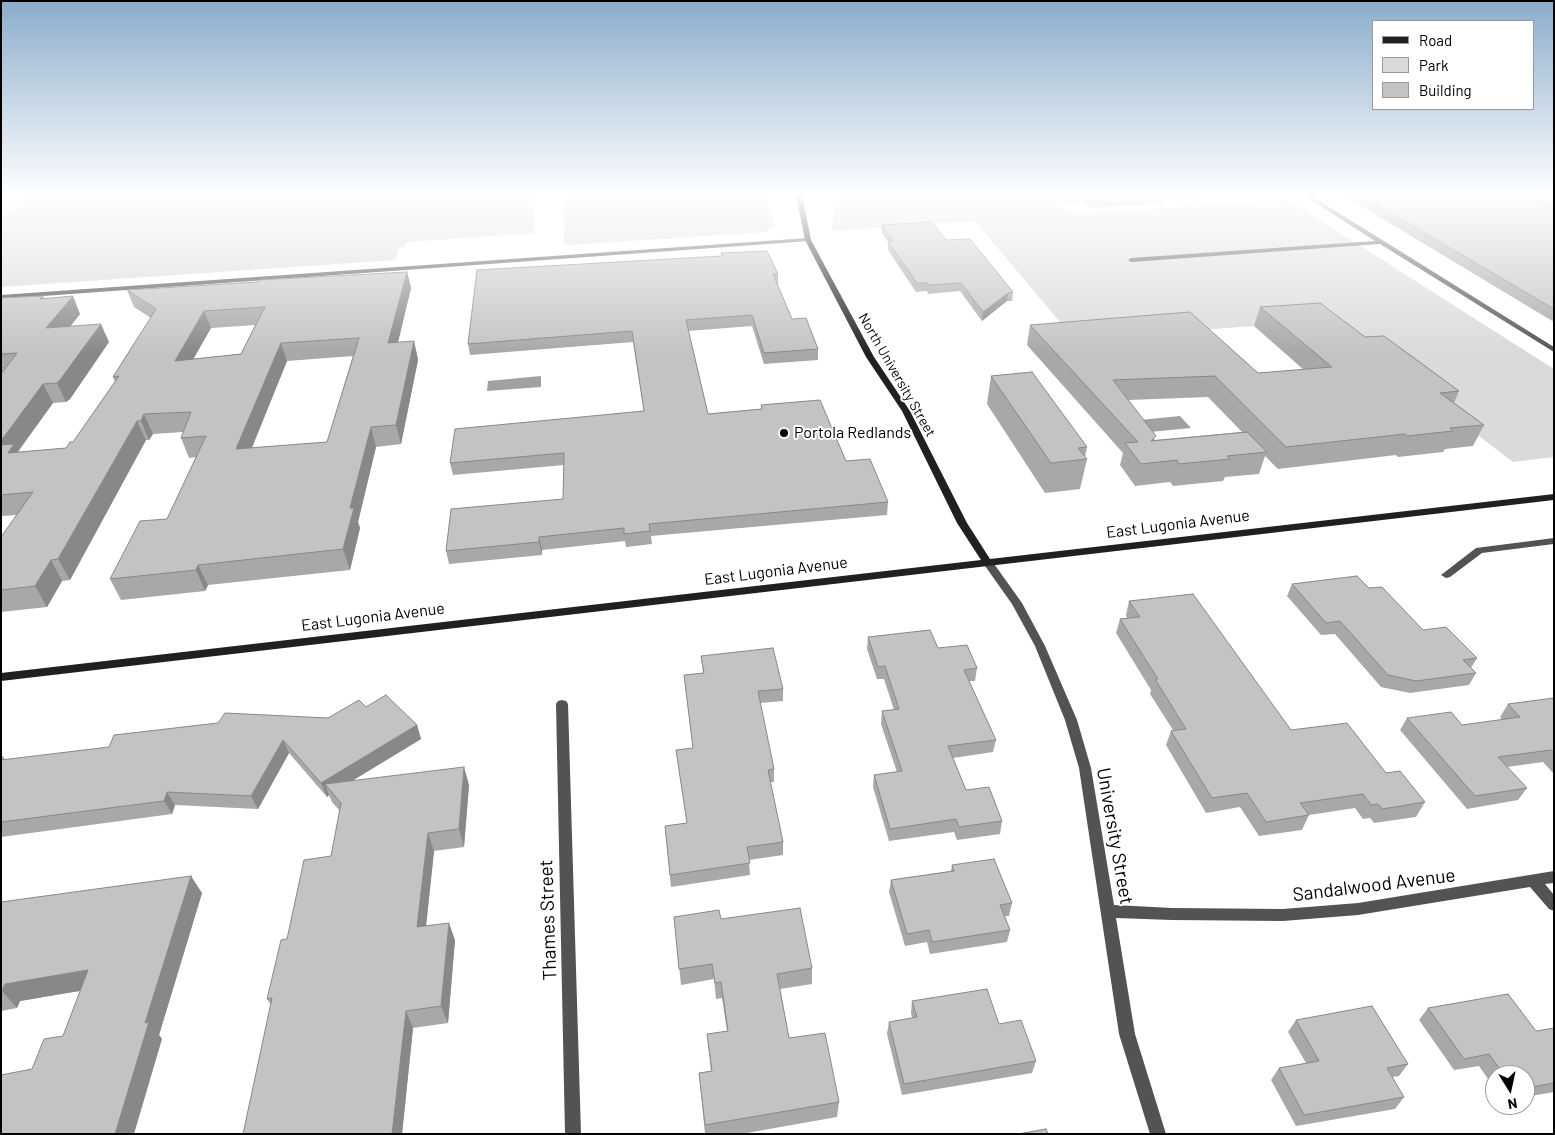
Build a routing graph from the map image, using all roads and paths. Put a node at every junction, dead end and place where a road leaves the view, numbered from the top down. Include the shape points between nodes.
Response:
1 (695, 248) edge
2 (812, 248) edge
3 (1298, 248) edge
4 (1391, 248) edge
5 (1130, 260) dead end
6 (1, 297) edge
7 (1554, 350) edge
8 (1554, 497) edge
9 (1554, 541) edge
10 (988, 562) junction
11 (1446, 575) dead end
12 (1, 676) edge
13 (562, 704) dead end
14 (1554, 877) edge
15 (1533, 880) junction
16 (1554, 905) edge
17 (1109, 911) junction
18 (573, 1134) edge
19 (1158, 1134) edge

1 - 6 street
2 - 10 main road, North University Street via 870,357 906,411 962,523
3 - 5 street
4 - 7 street
8 - 10 main road, East Lugonia Avenue
9 - 11 street via 1479,550
10 - 12 main road, East Lugonia Avenue
10 - 17 street, University Street via 1017,603 1040,646 1071,720 1085,768
13 - 18 street, Thames Street
14 - 15 street, Sandalwood Avenue
15 - 16 street
15 - 17 street, Sandalwood Avenue via 1358,909 1283,915
17 - 19 street, University Street via 1127,1034

